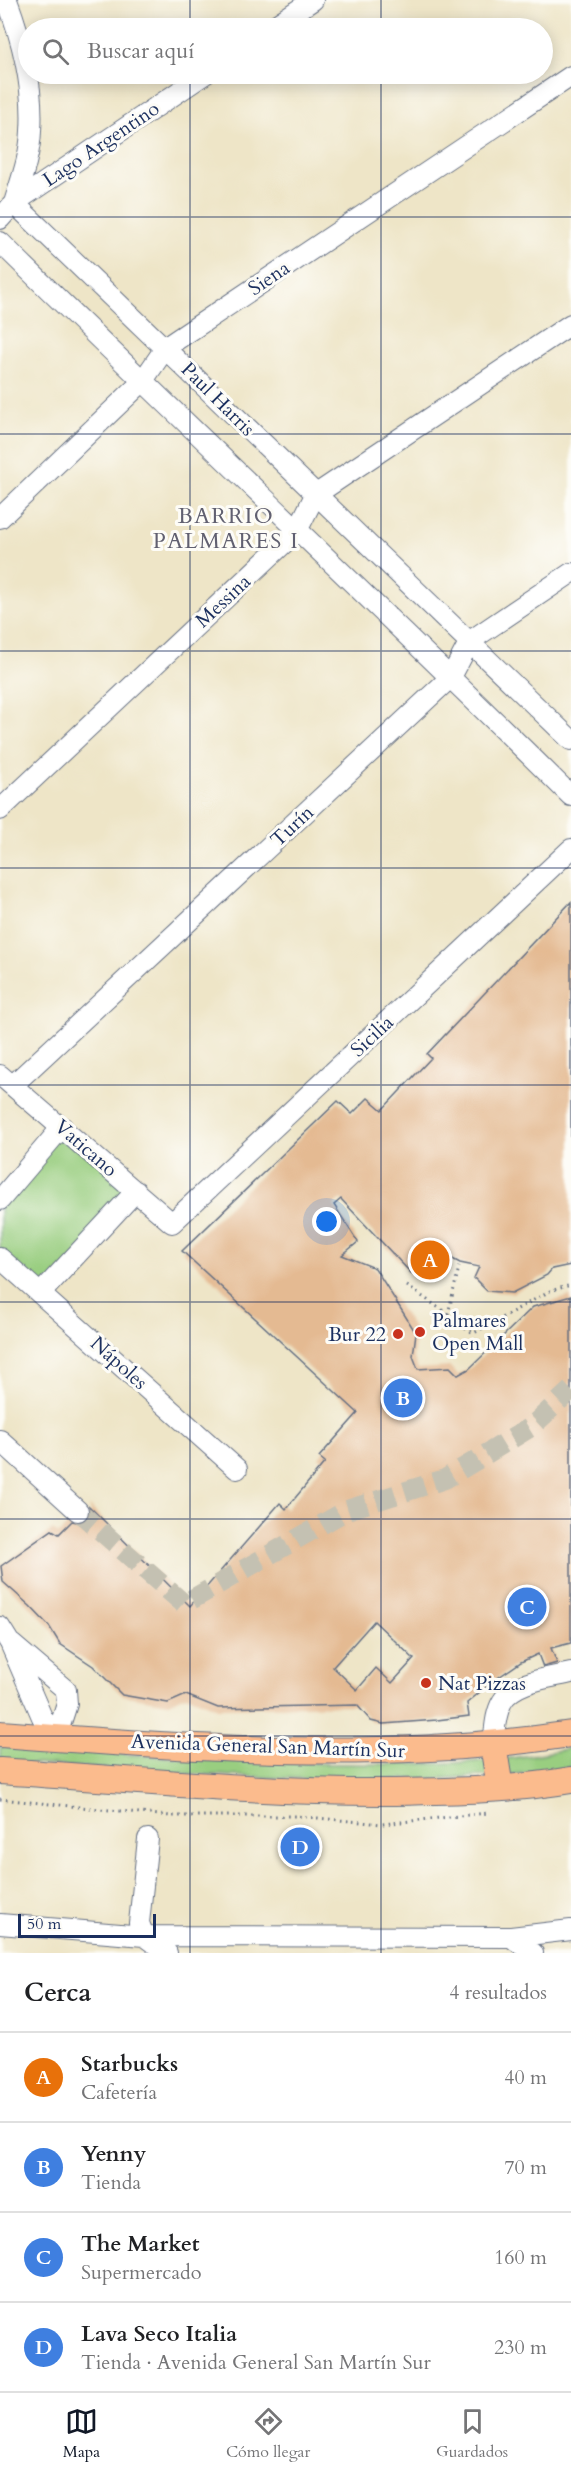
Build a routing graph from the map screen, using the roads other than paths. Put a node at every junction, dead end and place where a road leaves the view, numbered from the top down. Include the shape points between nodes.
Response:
1 (7, 0) edge
2 (313, 0) edge
3 (286, 18) edge
4 (18, 35) edge
5 (571, 76) edge
6 (28, 84) edge
7 (190, 84) edge
8 (14, 203) junction
9 (0, 219) edge
10 (0, 242) edge
11 (571, 324) edge
12 (166, 347) junction
13 (142, 382) junction
14 (315, 495) junction
15 (0, 519) edge
16 (297, 531) junction
17 (571, 573) edge
18 (470, 641) junction
19 (451, 677) junction
20 (571, 740) edge
21 (571, 796) edge
22 (0, 810) edge
23 (571, 849) edge
24 (6, 1080) edge
25 (62, 1127) junction
26 (136, 1191) junction
27 (0, 1200) edge
28 (172, 1223) joint
29 (0, 1258) edge
30 (40, 1293) junction
31 (0, 1440) edge
32 (237, 1469) dead end
33 (78, 1511) tunnel mouth
34 (5, 1635) edge
35 (571, 1673) edge
36 (0, 1734) edge
37 (571, 1734) edge
38 (56, 1738) junction
39 (493, 1744) junction
40 (0, 1771) edge
41 (55, 1774) junction
42 (571, 1780) edge
43 (500, 1788) junction
44 (148, 1839) dead end
45 (0, 1924) edge
46 (571, 1930) edge
47 (144, 1936) junction
48 (511, 1937) junction
49 (167, 1953) edge
50 (533, 1953) edge

1 - 4 street
2 - 3 street
5 - 12 street, Siena
6 - 8 street via 32,131
7 - 8 street, Lago Argentino
8 - 9 street, Lago Argentino
8 - 12 street, Paul Harris
10 - 13 street, Paul Harris
11 - 14 street, Messina
12 - 13 street, Siena
12 - 14 street, Paul Harris
13 - 15 street, Siena
13 - 16 street, Paul Harris
14 - 16 street, Messina
14 - 18 street, Paul Harris
16 - 19 street, Paul Harris
16 - 22 street, Messina
17 - 18 street, Turín
18 - 19 street, Turín
18 - 20 street, Paul Harris
19 - 21 street, Paul Harris
19 - 24 street, Turín
23 - 28 street, Sicilia
24 - 25 street, Vaticano
25 - 26 street, Vaticano
25 - 27 street
26 - 28 street, Vaticano
26 - 30 street
29 - 30 street, Nápoles
30 - 32 street, Nápoles
31 - 33 street
34 - 38 street via 33,1699
34 - 38 street via 66,1689 67,1704
35 - 39 street via 524,1685 502,1700
36 - 38 main road, Avenida General San Martín Sur
37 - 39 main road, Avenida General San Martín Sur
38 - 39 main road, Avenida General San Martín Sur via 312,1751 404,1751
38 - 41 main road
39 - 43 main road
40 - 41 main road, Avenida General San Martín Sur
41 - 43 main road, Avenida General San Martín Sur via 334,1792
42 - 43 main road, Avenida General San Martín Sur
44 - 47 street via 139,1923
45 - 47 street
46 - 48 street
47 - 48 street
47 - 49 street
48 - 50 street

